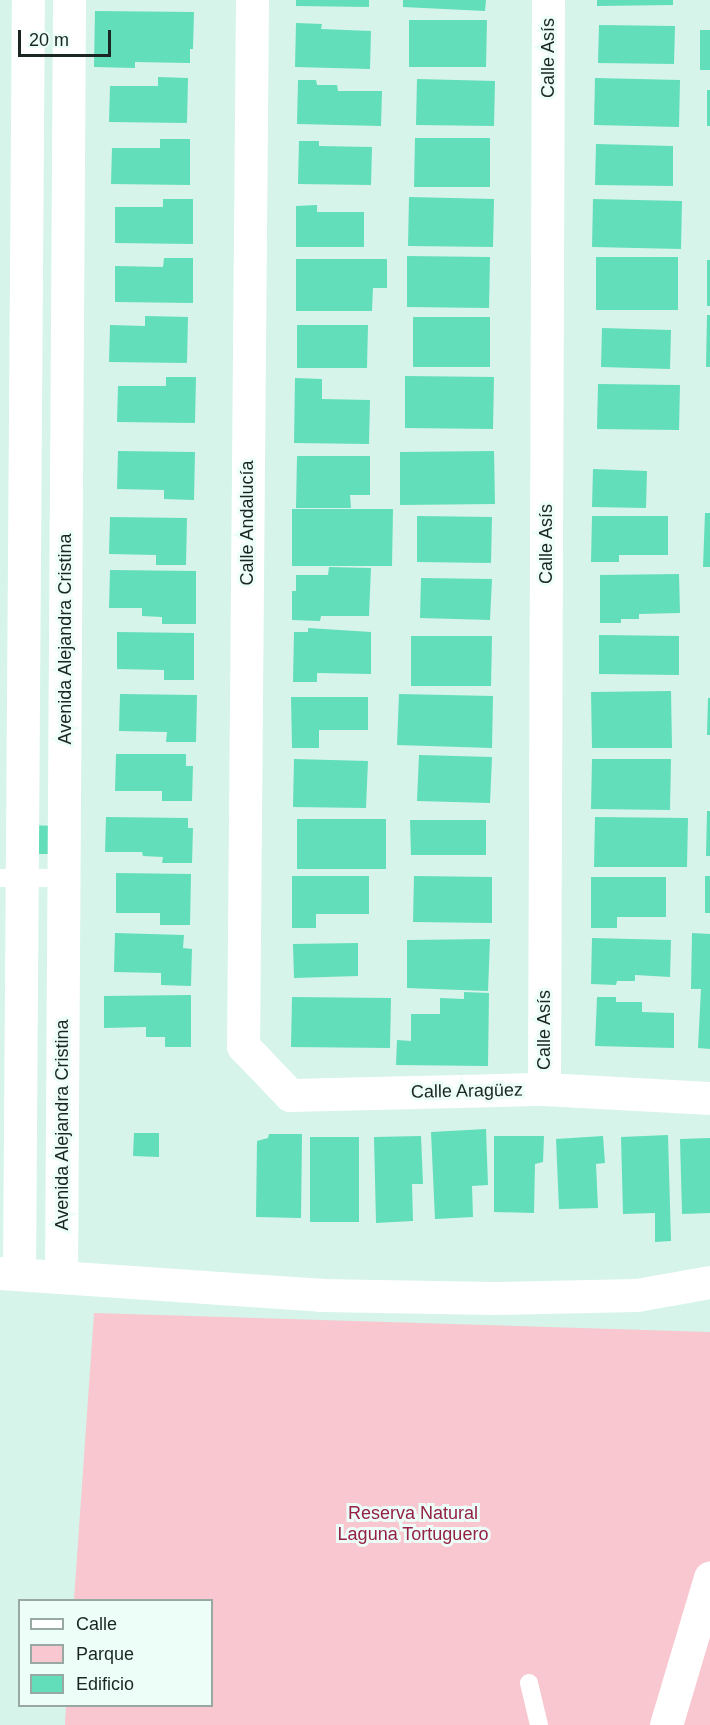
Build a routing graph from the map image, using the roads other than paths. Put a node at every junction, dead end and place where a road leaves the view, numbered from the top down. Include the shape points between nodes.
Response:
1 (28, 0) edge
2 (69, 0) edge
3 (252, 0) edge
4 (548, 0) edge
5 (13, 403) edge
6 (66, 404) junction
7 (66, 443) junction
8 (12, 444) edge
9 (11, 878) edge
10 (64, 878) junction
11 (243, 1046) joint
12 (544, 1089) junction
13 (710, 1098) edge
14 (9, 1274) edge
15 (61, 1277) junction
16 (710, 1282) edge
17 (710, 1577) edge
18 (529, 1683) dead end
19 (539, 1725) edge
20 (666, 1725) edge

1 - 5 street
2 - 6 street, Avenida Alejandra Cristina
3 - 11 street, Calle Andalucía
4 - 12 street, Calle Asís
5 - 6 street
5 - 8 street
6 - 7 street, Avenida Alejandra Cristina
7 - 8 street
7 - 10 street, Avenida Alejandra Cristina
8 - 9 street
9 - 10 lane
9 - 14 street
10 - 15 street, Avenida Alejandra Cristina
11 - 12 street, Calle Aragüez via 290,1095
12 - 13 street, Calle Aragüez
14 - 15 street
15 - 16 street via 320,1296 494,1298 638,1295
17 - 20 street
18 - 19 lane

